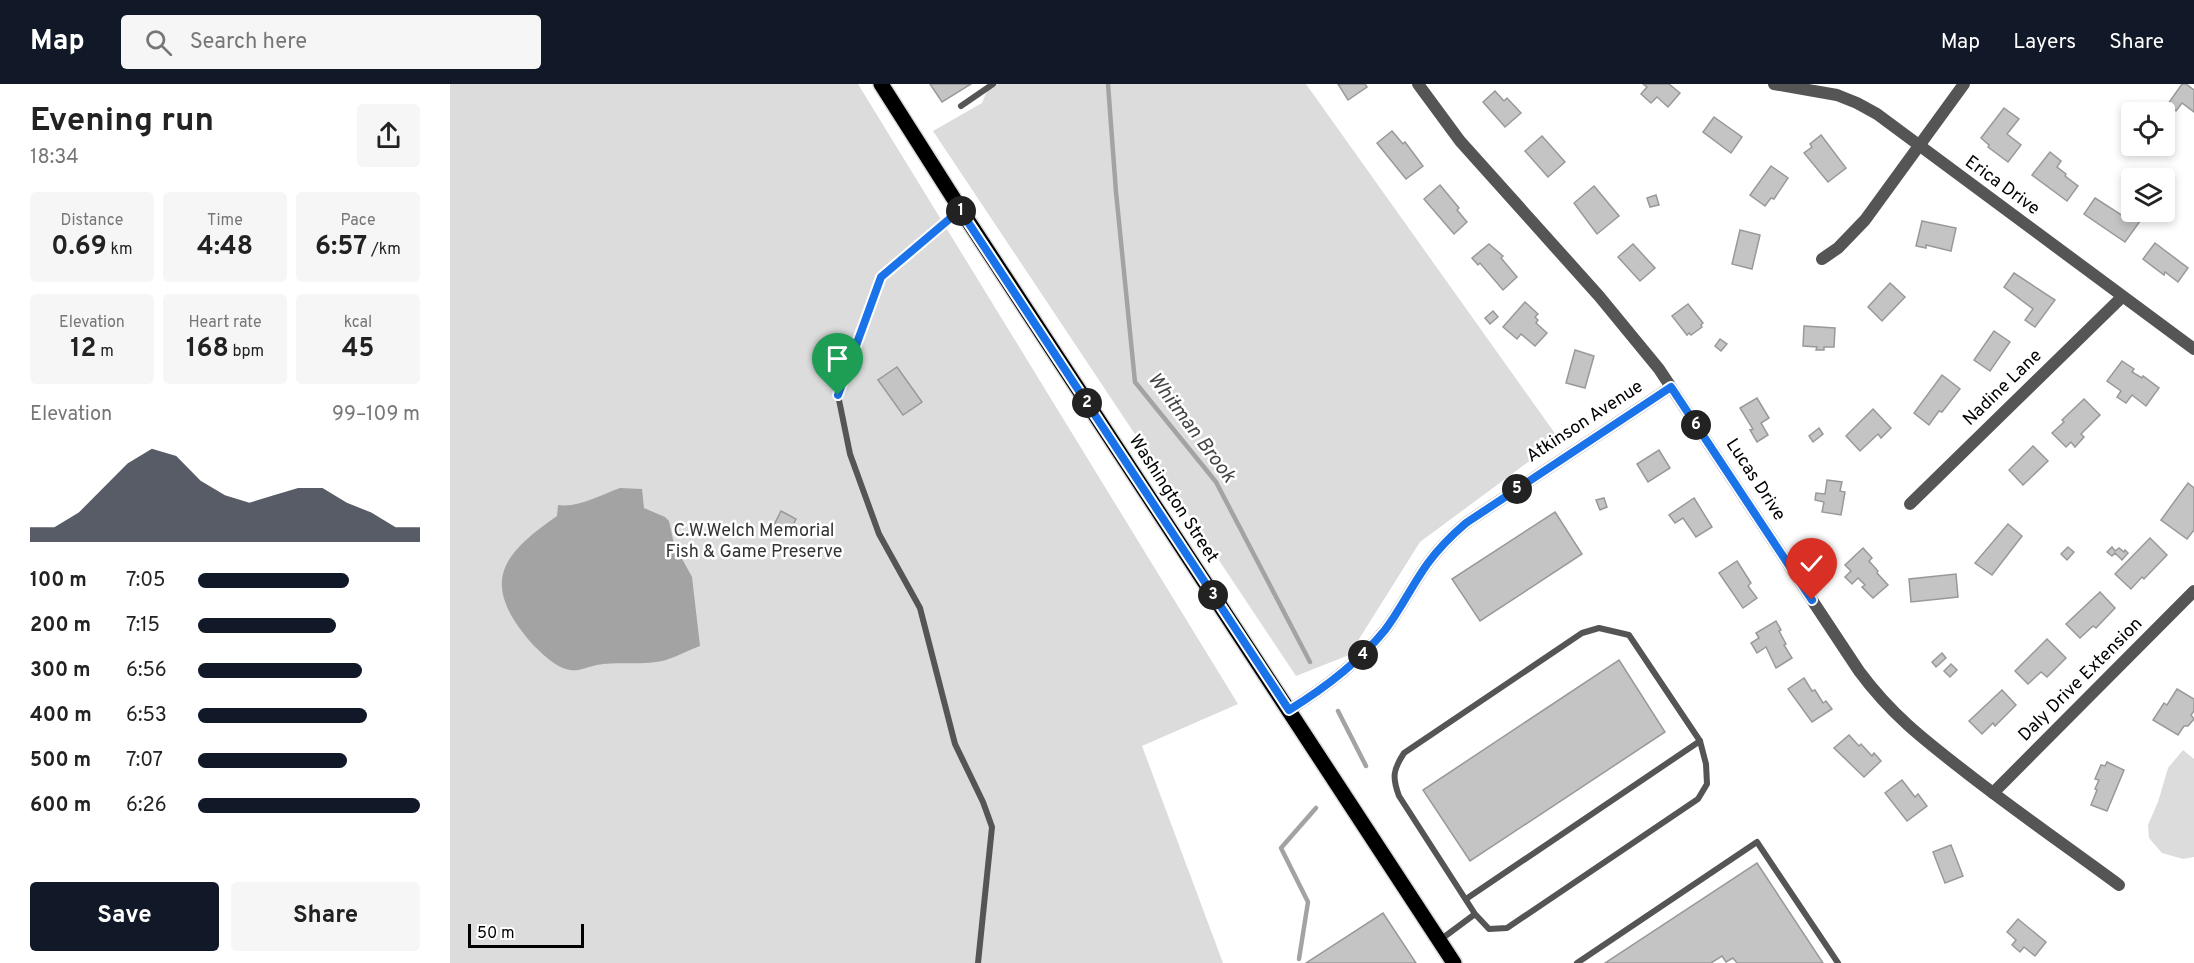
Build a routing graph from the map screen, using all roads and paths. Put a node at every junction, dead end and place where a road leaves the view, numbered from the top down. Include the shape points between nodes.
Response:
1 (881, 84) edge
2 (993, 84) edge
3 (1418, 84) edge
4 (1774, 84) edge
5 (1964, 84) edge
6 (961, 106) dead end
7 (1918, 147) junction
8 (960, 210) junction
9 (1822, 259) dead end
10 (2122, 297) junction
11 (2194, 349) edge
12 (1671, 387) junction
13 (1910, 504) dead end
14 (2194, 591) edge
15 (1289, 710) junction
16 (1700, 741) junction
17 (1993, 793) junction
18 (2119, 885) dead end
19 (1466, 899) junction
20 (1475, 915) junction
21 (1439, 940) junction
22 (978, 963) edge
23 (1454, 963) edge
24 (1577, 963) edge
25 (1838, 963) edge

1 - 8 main road, Washington Street
2 - 6 lane
3 - 12 street, Lucas Drive via 1460,141 1614,313
4 - 7 street, Erica Drive via 1837,94 1877,114
5 - 7 street
7 - 9 street via 1865,220
7 - 10 street, Erica Drive
8 - 15 main road, Washington Street
8 - 22 lane via 881,277 838,395 850,454 879,534 920,608 955,744 992,827
10 - 11 street, Erica Drive
10 - 13 street, Nadine Lane
12 - 15 street, Atkinson Avenue via 1466,523 1428,563 1368,650 1317,693
12 - 17 street, Lucas Drive via 1872,689 1901,721
14 - 17 street, Daly Drive Extension
15 - 21 main road, Washington Street
16 - 19 lane
16 - 19 lane via 1629,635 1599,628 1582,633 1404,753 1396,765 1394,781 1400,796
16 - 20 lane via 1707,784 1698,799 1506,928 1489,929
17 - 18 street, Lucas Drive
19 - 20 lane
20 - 21 lane
21 - 23 main road, Washington Street
24 - 25 lane via 1757,842

